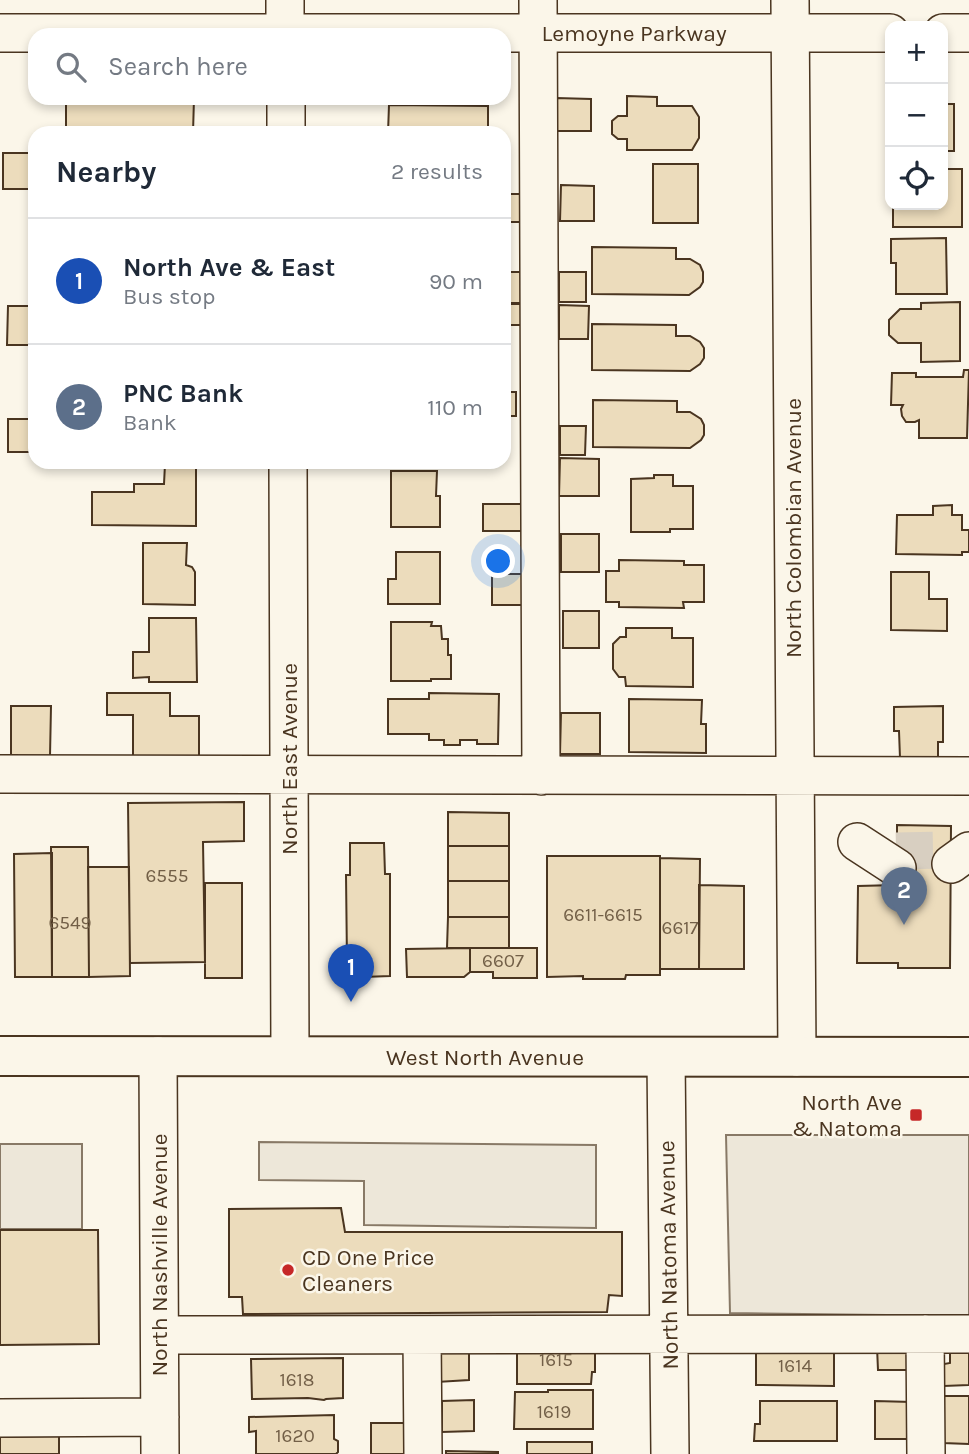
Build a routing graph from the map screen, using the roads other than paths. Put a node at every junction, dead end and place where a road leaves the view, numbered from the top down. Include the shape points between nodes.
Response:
1 (790, 16) edge
2 (538, 17) edge
3 (285, 23) edge
4 (142, 28) edge
5 (28, 32) edge
6 (885, 32) edge
7 (0, 33) edge
8 (948, 33) edge
9 (969, 33) edge
10 (286, 105) edge
11 (286, 126) edge
12 (288, 469) edge
13 (0, 774) edge
14 (289, 775) junction
15 (541, 776) junction
16 (795, 776) junction
17 (969, 776) edge
18 (857, 842) dead end
19 (897, 854) tunnel mouth
20 (0, 1056) edge
21 (159, 1056) junction
22 (290, 1056) junction
23 (666, 1057) junction
24 (797, 1057) junction
25 (969, 1057) edge
26 (669, 1334) junction
27 (925, 1334) junction
28 (969, 1334) edge
29 (160, 1335) junction
30 (422, 1335) junction
31 (160, 1417) junction
32 (0, 1418) edge
33 (160, 1454) edge
34 (422, 1454) edge
35 (670, 1454) edge
36 (926, 1454) edge

1 - 2 street, Lemoyne Parkway
1 - 6 street, Lemoyne Parkway
1 - 16 street, North Colombian Avenue
2 - 3 street, Lemoyne Parkway
2 - 15 street
3 - 4 street, Lemoyne Parkway
5 - 7 street, Lemoyne Parkway
8 - 9 street
10 - 11 street
12 - 14 street, North East Avenue
13 - 14 street
14 - 15 street
14 - 22 street, North East Avenue
15 - 16 street
16 - 17 street
16 - 24 street, North Colombian Avenue
18 - 19 street
20 - 21 main road, West North Avenue
21 - 22 main road, West North Avenue
21 - 29 street, North Nashville Avenue
22 - 23 main road, West North Avenue
23 - 24 main road, West North Avenue
23 - 26 street, North Natoma Avenue
24 - 25 main road, West North Avenue
26 - 27 street
26 - 30 street
26 - 35 street, North Natoma Avenue
27 - 28 street
27 - 36 street
29 - 30 street
29 - 31 street, North Nashville Avenue
30 - 34 street
31 - 32 street
31 - 33 street, North Nashville Avenue

